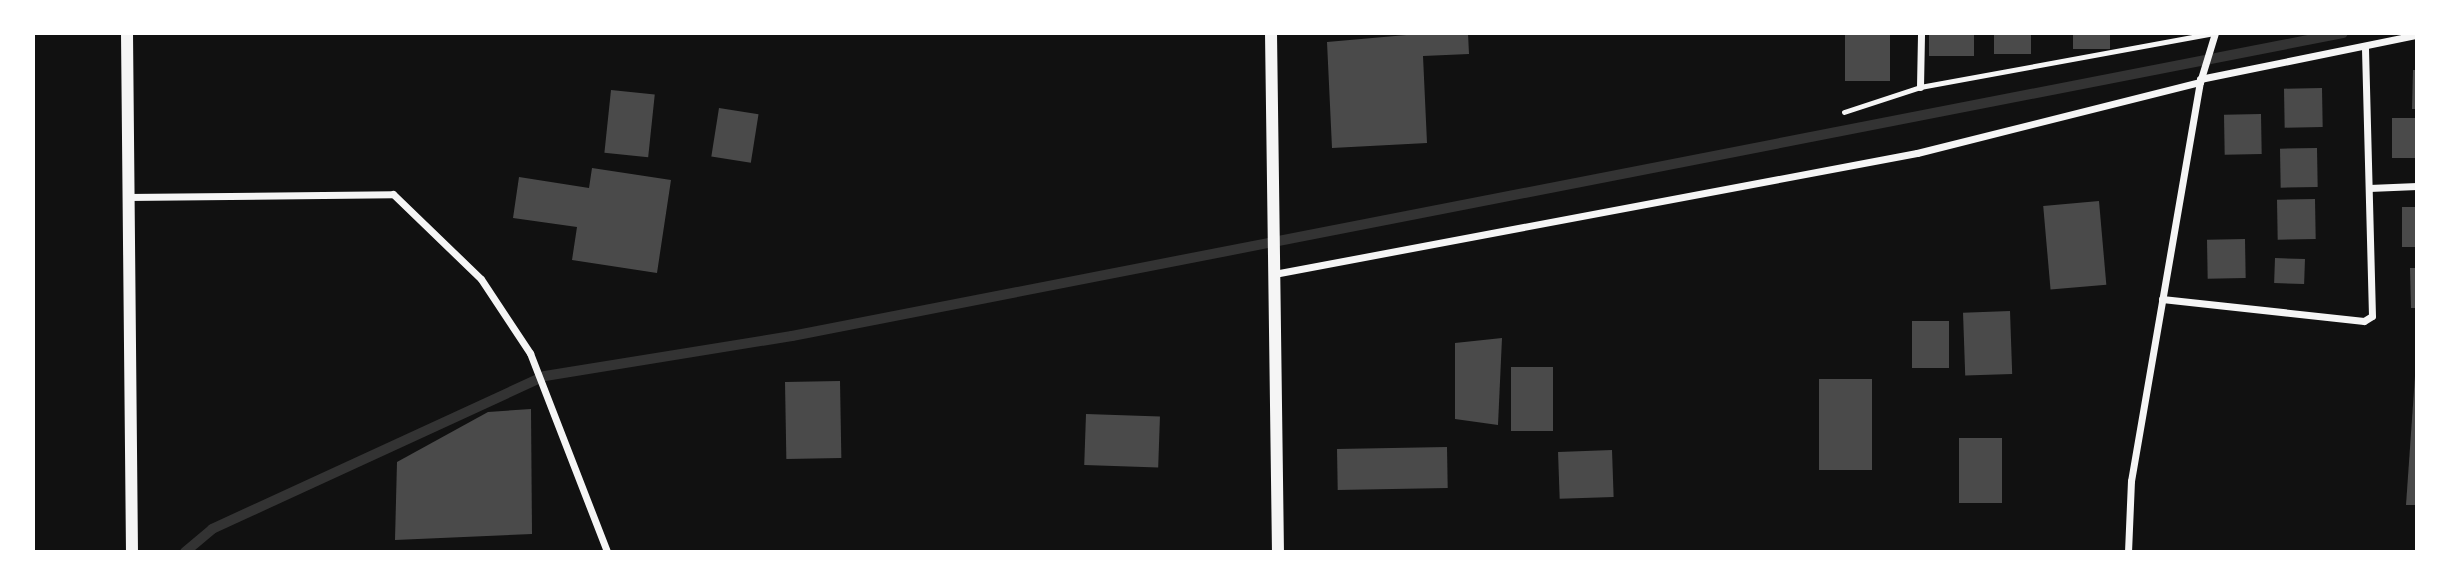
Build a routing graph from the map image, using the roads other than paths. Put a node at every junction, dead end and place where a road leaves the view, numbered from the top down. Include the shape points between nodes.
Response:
1 (127, 33) edge
2 (1271, 33) edge
3 (1921, 33) edge
4 (2214, 35) edge
5 (2417, 35) edge
6 (2365, 46) junction
7 (2200, 81) junction
8 (1920, 88) junction
9 (1844, 112) dead end
10 (2417, 186) edge
11 (2369, 188) junction
12 (127, 197) junction
13 (1274, 274) junction
14 (2162, 299) junction
15 (132, 552) edge
16 (607, 552) edge
17 (1278, 552) edge
18 (2128, 552) edge

1 - 12 street
2 - 13 street
3 - 8 street
4 - 7 street
4 - 8 lane
5 - 6 street
6 - 7 street
6 - 11 street
7 - 13 street via 1917,153
7 - 14 street
8 - 9 lane
10 - 11 street
11 - 14 street via 2375,311 2367,321
12 - 15 street
12 - 16 street via 393,194 481,279 530,353
13 - 17 street
14 - 18 street via 2131,481

